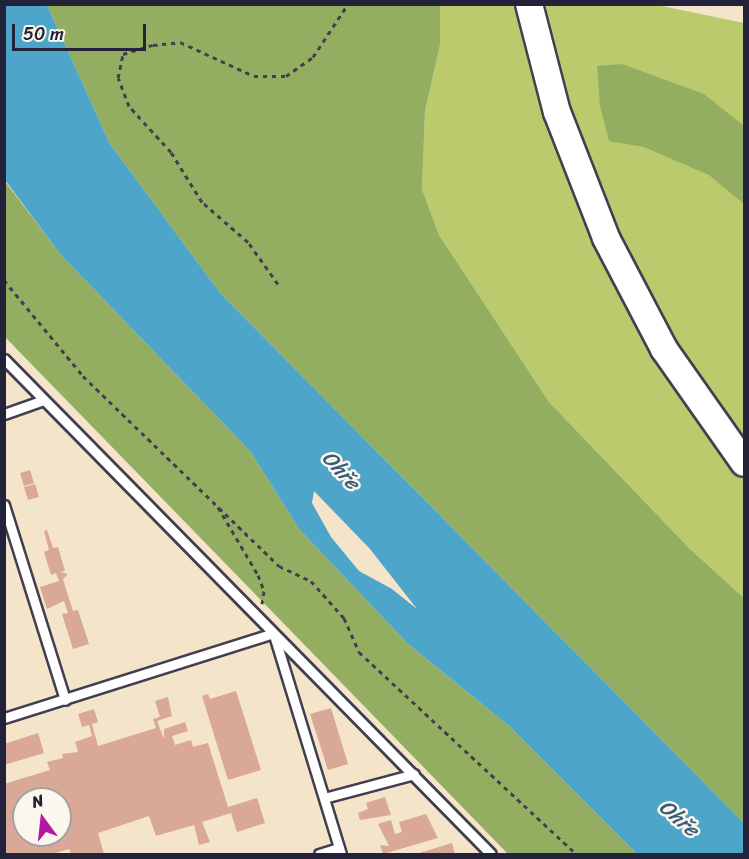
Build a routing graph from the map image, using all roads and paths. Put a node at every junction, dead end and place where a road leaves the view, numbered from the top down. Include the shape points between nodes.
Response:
1 (348, 4) edge
2 (530, 4) edge
3 (4, 280) edge
4 (278, 284) dead end
5 (4, 359) edge
6 (44, 400) junction
7 (4, 414) edge
8 (744, 463) edge
9 (215, 502) junction
10 (4, 505) edge
11 (256, 615) junction
12 (273, 633) junction
13 (65, 700) junction
14 (4, 718) edge
15 (414, 774) junction
16 (324, 798) junction
17 (340, 851) edge
18 (319, 855) edge
19 (491, 855) edge
20 (576, 855) edge

1 - 4 path via 313,57 286,76 254,76 180,42 123,54 118,78 129,106 171,152 202,202 248,242
2 - 8 street via 560,122 606,238 664,349
3 - 9 path via 83,376
5 - 6 lane
6 - 7 lane
6 - 11 lane
9 - 11 path via 264,591
9 - 20 path via 279,566 311,581 344,618 360,652
10 - 13 lane
11 - 12 lane
12 - 13 lane
12 - 15 lane
12 - 16 lane
13 - 14 lane
15 - 16 lane
15 - 19 lane
16 - 17 lane
17 - 18 lane

